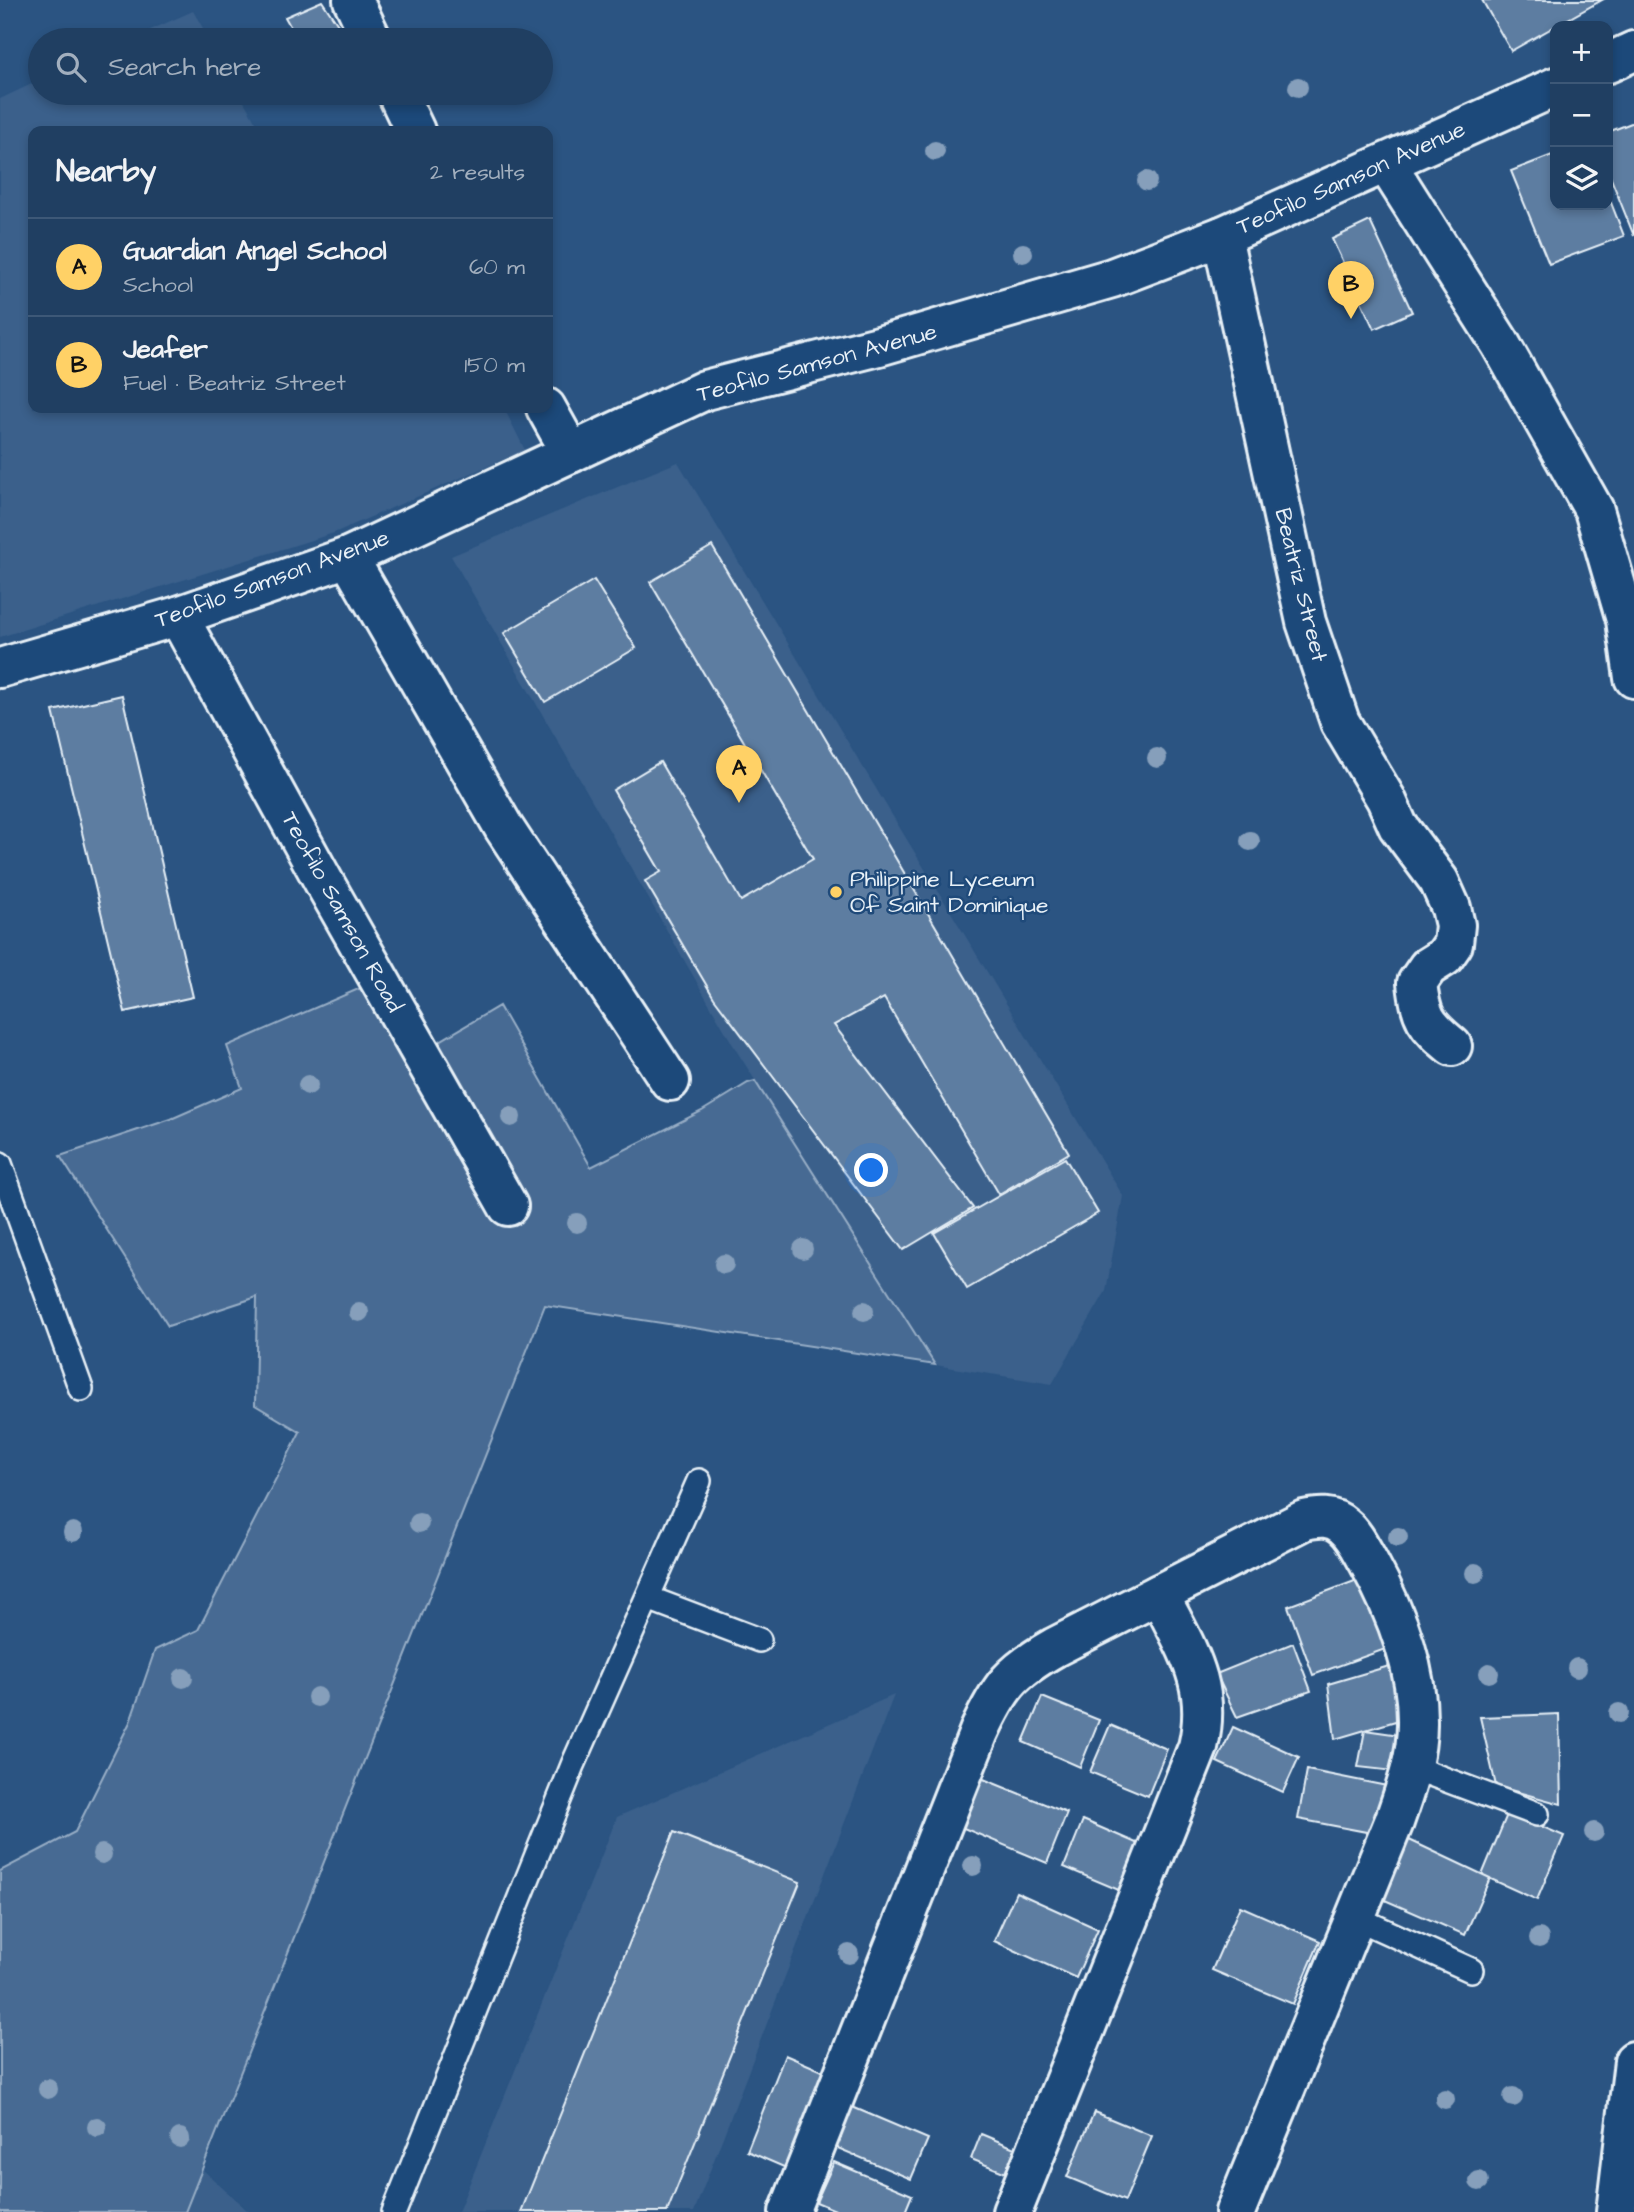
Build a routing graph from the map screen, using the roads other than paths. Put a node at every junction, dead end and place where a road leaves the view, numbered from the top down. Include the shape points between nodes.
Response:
1 (353, 0) edge
2 (366, 28) edge
3 (1634, 51) edge
4 (1613, 61) edge
5 (1550, 89) edge
6 (403, 105) edge
7 (413, 126) edge
8 (1385, 163) junction
9 (1222, 236) junction
10 (549, 413) edge
11 (571, 453) junction
12 (348, 556) junction
13 (178, 616) junction
14 (0, 668) edge
15 (1634, 678) edge
16 (1451, 1046) dead end
17 (670, 1081) dead end
18 (0, 1164) edge
19 (508, 1206) dead end
20 (81, 1389) dead end
21 (699, 1481) dead end
22 (1159, 1594) junction
23 (648, 1598) junction
24 (759, 1640) dead end
25 (1412, 1767) junction
26 (1537, 1814) dead end
27 (1354, 1917) junction
28 (1471, 1970) dead end
29 (1634, 2060) edge
30 (394, 2212) edge
31 (789, 2212) edge
32 (1012, 2212) edge
33 (1235, 2212) edge
34 (1616, 2212) edge

1 - 2 street
3 - 4 street
5 - 8 street, Teofilo Samson Avenue
6 - 7 street
8 - 9 street, Teofilo Samson Avenue
8 - 15 street via 1500,343 1594,510 1626,620
9 - 11 street, Teofilo Samson Avenue via 1112,278 1011,309 705,390
9 - 16 street, Beatriz Street via 1306,622 1340,722 1398,825 1439,881 1451,908 1453,944 1417,983 1422,1015
10 - 11 street
11 - 12 street, Teofilo Samson Avenue
12 - 13 street, Teofilo Samson Avenue
12 - 17 street via 505,828
13 - 14 street, Teofilo Samson Avenue
13 - 19 street, Teofilo Samson Road
18 - 20 lane
21 - 23 lane
22 - 25 street via 1304,1520 1331,1518 1343,1525 1381,1584 1402,1639 1415,1686 1418,1725
22 - 31 street via 1027,1663 993,1701
22 - 32 street via 1199,1676 1203,1724 1198,1748
23 - 24 lane
23 - 30 lane via 573,1765
25 - 26 lane
25 - 27 street
27 - 28 lane
27 - 33 street
29 - 34 street

